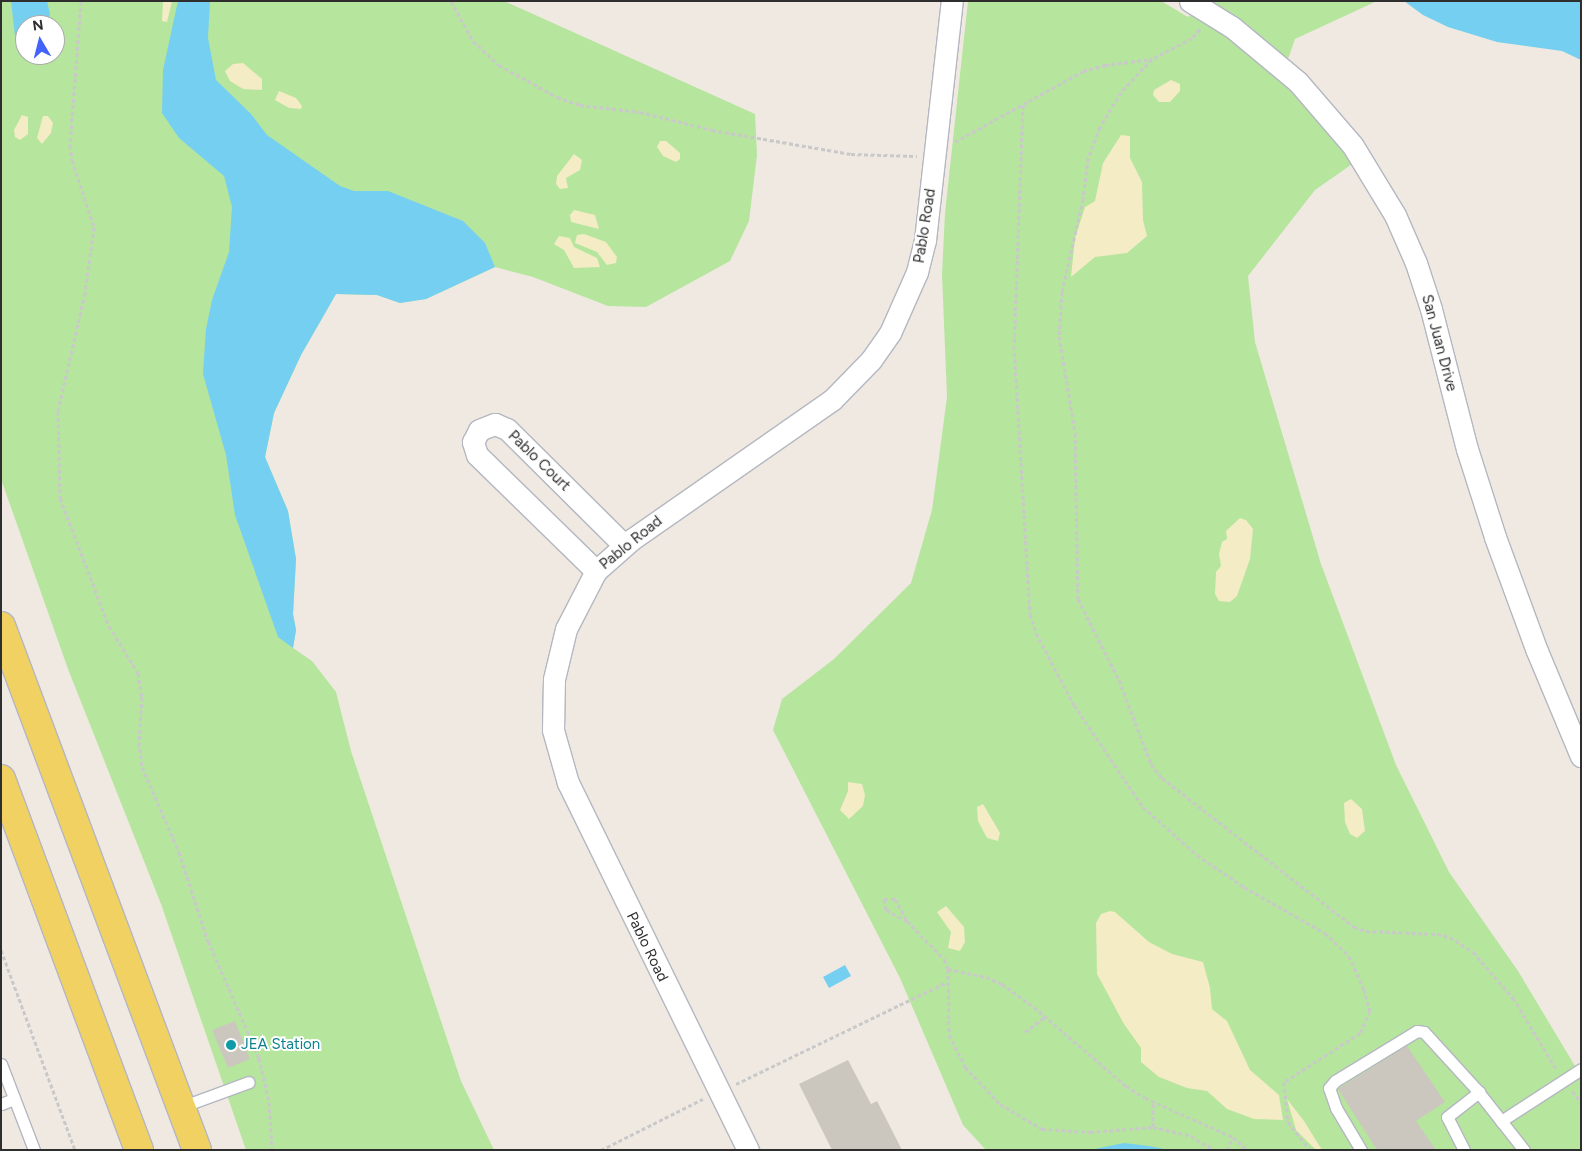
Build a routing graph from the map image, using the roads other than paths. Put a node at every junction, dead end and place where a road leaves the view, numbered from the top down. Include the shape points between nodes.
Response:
1 (952, 1) edge
2 (1190, 1) edge
3 (624, 546) junction
4 (596, 571) junction
5 (1, 626) edge
6 (1581, 756) edge
7 (1, 779) edge
8 (7, 812) edge
9 (2, 1066) edge
10 (1581, 1069) edge
11 (249, 1082) dead end
12 (1479, 1092) junction
13 (14, 1099) junction
14 (1, 1104) edge
15 (181, 1107) junction
16 (1501, 1121) junction
17 (34, 1150) edge
18 (139, 1150) edge
19 (197, 1150) edge
20 (748, 1150) edge
21 (1361, 1150) edge
22 (1464, 1150) edge
23 (1524, 1150) edge

1 - 3 street, Pablo Road via 925,240 918,272 902,311 871,360 832,400
2 - 6 street, San Juan Drive via 1267,54 1327,113 1353,146 1396,215 1431,308 1467,449 1495,537 1537,651
3 - 4 street, Pablo Road
3 - 4 street, Pablo Court via 507,429 495,424 479,430 473,442 476,455
4 - 20 street, Pablo Road via 575,607 558,653 552,705 557,750 579,809
5 - 15 main road
7 - 8 main road
8 - 18 main road
9 - 13 lane
10 - 16 lane
11 - 15 lane
12 - 16 lane
12 - 21 lane via 1424,1032 1408,1034 1329,1088 1336,1108
12 - 22 lane via 1447,1117
13 - 14 lane
13 - 17 lane
15 - 19 main road
16 - 23 lane

